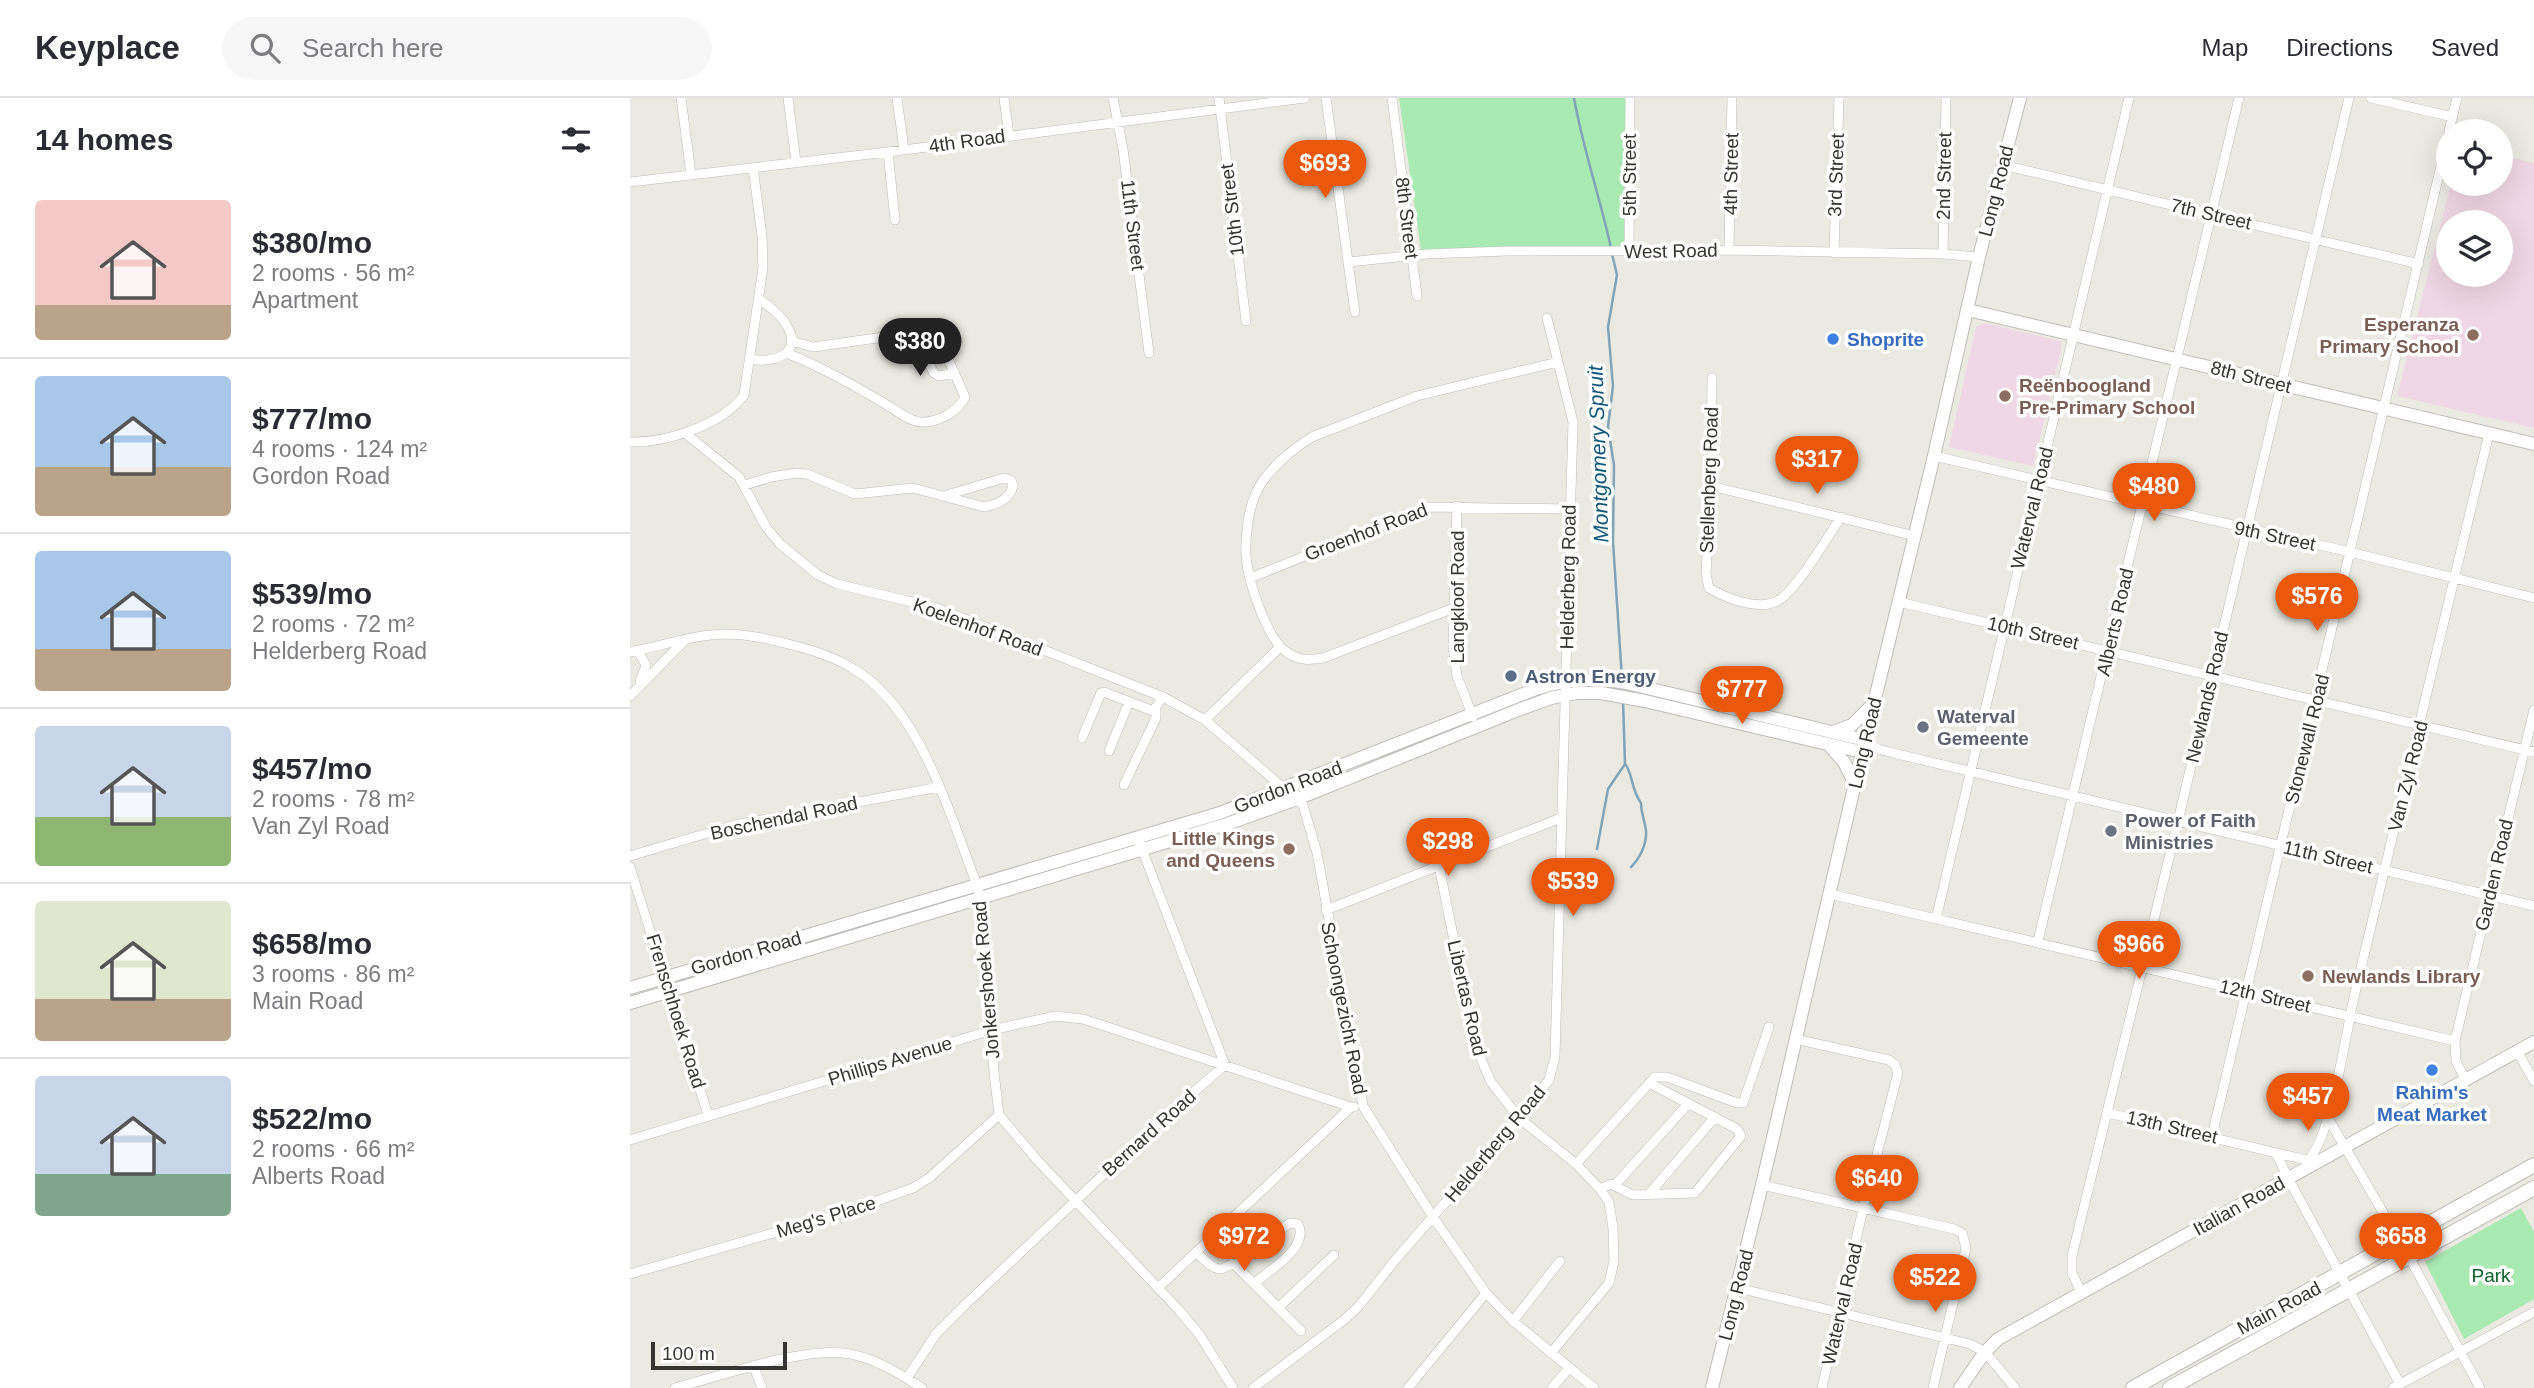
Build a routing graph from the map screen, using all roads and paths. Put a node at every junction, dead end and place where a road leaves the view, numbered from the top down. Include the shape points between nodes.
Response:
1 (681, 98) edge
2 (788, 98) edge
3 (897, 98) edge
4 (1004, 98) edge
5 (1113, 98) edge
6 (1305, 98) edge
7 (1326, 98) edge
8 (1392, 98) edge
9 (1630, 98) edge
10 (1732, 98) edge
11 (1839, 98) edge
12 (1946, 98) edge
13 (2020, 98) edge
14 (2129, 98) edge
15 (2239, 98) edge
16 (2349, 98) edge
17 (2371, 98) edge
18 (2457, 98) edge
19 (1219, 103) edge
20 (2453, 117) joint
21 (1118, 122) junction
22 (1009, 135) junction
23 (904, 150) junction
24 (888, 152) junction
25 (796, 162) junction
26 (2003, 165) junction
27 (753, 168) junction
28 (691, 174) junction
29 (630, 182) edge
30 (2106, 189) junction
31 (2436, 190) edge
32 (2211, 214) junction
33 (895, 220) dead end
34 (2315, 238) junction
35 (1730, 250) junction
36 (1624, 252) junction
37 (1834, 253) junction
38 (1943, 254) junction
39 (1412, 255) junction
40 (1979, 257) junction
41 (1348, 262) junction
42 (2419, 264) junction
43 (1417, 296) dead end
44 (759, 299) junction
45 (1968, 310) junction
46 (1355, 312) dead end
47 (1547, 318) dead end
48 (1246, 321) dead end
49 (910, 330) junction
50 (2073, 336) junction
51 (791, 341) junction
52 (786, 353) junction
53 (1149, 353) dead end
54 (750, 359) junction
55 (2177, 359) junction
56 (1558, 362) junction
57 (956, 373) junction
58 (1712, 378) dead end
59 (2281, 385) junction
60 (2385, 409) junction
61 (685, 433) junction
62 (2489, 434) junction
63 (630, 442) edge
64 (2534, 444) edge
65 (1934, 456) junction
66 (2039, 481) junction
67 (745, 485) junction
68 (1711, 486) junction
69 (947, 495) junction
70 (2143, 505) junction
71 (1457, 506) junction
72 (1570, 509) junction
73 (1841, 517) junction
74 (2246, 530) junction
75 (1915, 536) junction
76 (2350, 552) junction
77 (1250, 578) junction
78 (2454, 579) junction
79 (2534, 598) edge
80 (1899, 602) junction
81 (1454, 608) junction
82 (2003, 626) junction
83 (687, 638) junction
84 (1280, 648) junction
85 (634, 651) edge
86 (2109, 651) junction
87 (2212, 675) junction
88 (1566, 680) junction
89 (633, 693) edge
90 (1565, 694) junction
91 (1163, 697) junction
92 (1875, 700) junction
93 (1129, 702) junction
94 (2316, 702) junction
95 (1156, 710) junction
96 (2534, 710) edge
97 (1205, 720) junction
98 (1475, 721) junction
99 (2421, 725) junction
100 (1082, 738) dead end
101 (1828, 738) junction
102 (1863, 746) junction
103 (1109, 751) dead end
104 (2529, 751) edge
105 (1969, 771) junction
106 (1855, 784) junction
107 (1124, 785) dead end
108 (939, 787) junction
109 (1283, 789) junction
110 (2074, 797) junction
111 (1297, 799) junction
112 (1561, 818) junction
113 (2178, 821) junction
114 (1137, 837) junction
115 (2281, 846) junction
116 (1142, 851) junction
117 (630, 856) edge
118 (1439, 866) junction
119 (630, 867) edge
120 (2385, 871) junction
121 (977, 885) junction
122 (1830, 894) junction
123 (2489, 896) junction
124 (981, 900) junction
125 (2534, 906) edge
126 (1326, 910) junction
127 (1936, 919) junction
128 (2038, 942) junction
129 (2142, 967) junction
130 (666, 977) junction
131 (630, 988) edge
132 (669, 991) junction
133 (2247, 992) junction
134 (630, 1003) edge
135 (2350, 1016) junction
136 (1769, 1027) dead end
137 (992, 1030) junction
138 (1795, 1039) junction
139 (2455, 1041) junction
140 (2534, 1042) edge
141 (2517, 1051) junction
142 (1225, 1065) junction
143 (2466, 1080) junction
144 (2534, 1082) edge
145 (1649, 1083) junction
146 (1688, 1104) junction
147 (1351, 1107) junction
148 (1363, 1107) junction
149 (2108, 1113) junction
150 (708, 1115) junction
151 (999, 1115) junction
152 (1715, 1117) junction
153 (1519, 1118) junction
154 (2328, 1118) junction
155 (2212, 1136) junction
156 (630, 1140) edge
157 (2346, 1145) junction
158 (2276, 1153) junction
159 (2312, 1161) junction
160 (1576, 1164) junction
161 (2534, 1165) edge
162 (2288, 1178) junction
163 (1615, 1185) junction
164 (1762, 1185) junction
165 (2534, 1188) edge
166 (1600, 1189) junction
167 (1649, 1194) junction
168 (1076, 1201) junction
169 (1863, 1209) junction
170 (1433, 1217) junction
171 (2400, 1241) junction
172 (1196, 1252) junction
173 (1334, 1255) dead end
174 (2409, 1257) junction
175 (1560, 1261) dead end
176 (1233, 1263) junction
177 (630, 1274) edge
178 (2340, 1275) junction
179 (1254, 1283) junction
180 (1159, 1287) junction
181 (1738, 1288) junction
182 (2349, 1290) junction
183 (1486, 1293) junction
184 (2081, 1294) junction
185 (1278, 1308) junction
186 (2534, 1312) edge
187 (1839, 1313) junction
188 (1513, 1321) junction
189 (1944, 1337) junction
190 (1985, 1352) junction
191 (2460, 1352) junction
192 (1551, 1353) junction
193 (754, 1367) junction
194 (1569, 1368) junction
195 (908, 1378) junction
196 (2397, 1386) edge
197 (675, 1388) edge
198 (762, 1388) edge
199 (922, 1388) edge
200 (1233, 1388) edge
201 (1253, 1388) edge
202 (1408, 1388) edge
203 (1552, 1388) edge
204 (1594, 1388) edge
205 (1713, 1388) edge
206 (1822, 1388) edge
207 (1933, 1388) edge
208 (1960, 1388) edge
209 (2015, 1388) edge
210 (2133, 1388) edge
211 (2170, 1388) edge
212 (2480, 1388) edge

1 - 28 street
2 - 25 street
3 - 23 street
4 - 22 street
5 - 21 street, 11th Street
6 - 19 street, 4th Road
7 - 41 street
8 - 39 street, 8th Street
9 - 36 street, 5th Street
10 - 35 street, 4th Street
11 - 37 street, 3rd Street
12 - 38 street, 2nd Street
13 - 26 street, Long Road
14 - 30 street, Waterval Road
15 - 32 street, Alberts Road
16 - 34 street, Newlands Road
17 - 20 street
18 - 20 street, Stonewall Road
19 - 21 street, 4th Road
19 - 48 street, 10th Street
21 - 22 street, 4th Road
21 - 53 street, 11th Street
22 - 23 street, 4th Road
23 - 24 street, 4th Road
24 - 25 street, 4th Road
24 - 33 street
25 - 27 street, 4th Road
26 - 30 street, 7th Street
26 - 40 street, Long Road
27 - 28 street, 4th Road
27 - 44 street via 762,236
28 - 29 street, 4th Road
30 - 32 street, 7th Street
30 - 50 street, Waterval Road
31 - 42 street, Stonewall Road
32 - 34 street, 7th Street
32 - 55 street, Alberts Road
34 - 42 street, 7th Street
34 - 59 street, Newlands Road
35 - 36 street, West Road
35 - 37 street, West Road
36 - 39 street, West Road
37 - 38 street, West Road
38 - 40 street, West Road
39 - 41 street, West Road
39 - 43 street, 8th Street
40 - 45 street, Long Road
41 - 46 street
42 - 60 street, Stonewall Road
44 - 51 street via 788,326
44 - 54 street
45 - 50 street, 8th Street
45 - 65 street, Long Road
47 - 56 street, Helderberg Road
49 - 51 street via 813,347
49 - 57 street via 934,373
49 - 57 street via 924,326 936,332
50 - 55 street, 8th Street
50 - 66 street, Waterval Road
51 - 52 street
52 - 54 street via 766,362
52 - 57 street via 919,422 939,418 962,404 965,397
54 - 61 street via 744,395 738,402
55 - 59 street, 8th Street
55 - 70 street, Alberts Road
56 - 72 street, Helderberg Road via 1573,422
56 - 77 street via 1417,396 1298,446 1255,495 1246,553
58 - 68 street, Stellenberg Road
59 - 60 street, 8th Street
59 - 74 street, Newlands Road
60 - 62 street, 8th Street
60 - 76 street, Stonewall Road
61 - 63 street
61 - 67 street, Koelenhof Road
62 - 64 street, 8th Street
62 - 78 street, Van Zyl Road
65 - 66 street, 9th Street
65 - 75 street, Long Road
66 - 70 street, 9th Street
66 - 82 street, Waterval Road
67 - 69 street via 797,473 855,494 904,487
67 - 91 street, Koelenhof Road via 766,527 818,575 837,584 937,608
68 - 73 street
68 - 73 street, Stellenberg Road via 1706,581 1730,599 1759,604 1779,601
69 - 69 street via 1000,478 1009,479 1013,486 1007,497 985,507
70 - 74 street, 9th Street
70 - 86 street, Alberts Road
71 - 72 street, Groenhof Road
71 - 77 street, Groenhof Road via 1428,506
71 - 81 street, Langkloof Road
72 - 88 street, Helderberg Road
73 - 75 street
74 - 76 street, 9th Street
74 - 87 street, Newlands Road
75 - 80 street, Long Road
76 - 78 street, 9th Street
76 - 94 street, Stonewall Road
77 - 84 street
78 - 79 street, 9th Street
78 - 99 street, Van Zyl Road
80 - 82 street, 10th Street
80 - 92 street, Long Road
81 - 84 street via 1323,658 1304,660
81 - 98 street, Langkloof Road via 1455,663
82 - 86 street, 10th Street
82 - 105 street, Waterval Road
83 - 85 street, Jonkershoek Road
83 - 89 street
83 - 108 street, Jonkershoek Road via 757,637 808,649 852,667 895,708 916,737
84 - 97 street
85 - 89 street via 646,669
86 - 87 street, 10th Street
86 - 110 street, Alberts Road
87 - 94 street, 10th Street
87 - 113 street, Newlands Road
88 - 90 street, Helderberg Road
88 - 98 street, Gordon Road via 1538,688
88 - 101 street, Gordon Road via 1621,682 1752,712
90 - 98 street, Gordon Road
90 - 101 street, Gordon Road via 1595,692
90 - 112 street, Helderberg Road
91 - 95 street
91 - 97 street, Koelenhof Road
92 - 101 street via 1852,725
92 - 102 street, Long Road
93 - 95 street
93 - 100 street via 1101,693
93 - 103 street
94 - 99 street, 10th Street
94 - 115 street, Stonewall Road
95 - 107 street via 1157,718
96 - 104 street, Garden Road
97 - 109 street, Koelenhof Road
98 - 109 street, Gordon Road
98 - 111 street, Gordon Road
99 - 104 street, 10th Street
99 - 120 street, Van Zyl Road
101 - 102 street, Gordon Road
101 - 106 street
102 - 105 street, 11th Street
102 - 106 street, Long Road
104 - 123 street, Garden Road
105 - 110 street, 11th Street
105 - 127 street, Waterval Road
106 - 122 street, Long Road
108 - 117 street, Boschendal Road via 735,825
108 - 121 street, Jonkershoek Road
109 - 111 street, Koelenhof Road
109 - 114 street, Gordon Road
110 - 113 street, 11th Street
110 - 128 street, Alberts Road
111 - 116 street, Gordon Road
111 - 126 street, Schoongezicht Road via 1307,814
112 - 118 street
112 - 153 street, Helderberg Road via 1555,1056 1549,1080
113 - 115 street, 11th Street
113 - 129 street, Newlands Road
114 - 116 street
114 - 121 street, Gordon Road
115 - 120 street, 11th Street
115 - 133 street, Stonewall Road
116 - 124 street, Gordon Road
116 - 142 street
118 - 126 street
118 - 153 street, Libertas Road via 1475,1045 1491,1082
119 - 130 street, Frenschhoek Road
120 - 123 street, 11th Street
120 - 135 street, Van Zyl Road
121 - 124 street, Jonkershoek Road
121 - 130 street, Gordon Road
122 - 127 street, 12th Street
122 - 138 street, Long Road
123 - 125 street, 11th Street
123 - 139 street, Garden Road
124 - 132 street, Gordon Road
124 - 137 street, Jonkershoek Road
126 - 148 street, Schoongezicht Road
127 - 128 street, 12th Street
128 - 129 street, 12th Street
129 - 133 street, 12th Street
129 - 149 street, Newlands Road
130 - 131 street, Gordon Road
130 - 132 street, Frenschhoek Road
132 - 134 street, Gordon Road
132 - 150 street, Frenschhoek Road
133 - 135 street, 12th Street
133 - 155 street, Stonewall Road
135 - 139 street, 12th Street
135 - 154 street, Van Zyl Road
136 - 145 street via 1743,1102 1659,1076
137 - 142 street, Phillips Avenue via 1055,1016 1072,1017
137 - 150 street, Phillips Avenue
137 - 151 street, Jonkershoek Road
138 - 164 street, Long Road
138 - 169 street, Waterval Road via 1889,1060 1897,1068 1898,1079
139 - 143 street via 2456,1061
140 - 141 street, Italian Road
141 - 143 street, Italian Road
141 - 144 street
142 - 147 street, Phillips Avenue
142 - 168 street, Bernard Road
143 - 157 street, Italian Road
145 - 146 street
145 - 160 street
146 - 152 street
146 - 163 street
147 - 148 street, Phillips Avenue
147 - 172 street
148 - 170 street, Schoongezicht Road
149 - 155 street, 13th Street
149 - 184 street, Newlands Road via 2072,1256 2072,1273
150 - 156 street, Phillips Avenue
151 - 168 street
151 - 177 street, Meg's Place via 913,1188 843,1213
152 - 167 street
152 - 167 street via 1741,1136 1697,1192
153 - 160 street, Libertas Road
153 - 170 street, Helderberg Road
154 - 157 street
154 - 159 street, Van Zyl Road
155 - 158 street, 13th Street
157 - 159 street, Italian Road
157 - 171 street
158 - 159 street, 13th Street
158 - 162 street
159 - 162 street, Italian Road
160 - 166 street, Libertas Road
161 - 171 main road, Main Road
162 - 178 street
162 - 184 street, Italian Road
163 - 166 street
163 - 167 street via 1633,1195
164 - 169 street
164 - 181 street, Long Road
165 - 174 main road, Main Road
166 - 192 street, Libertas Road via 1609,1202 1614,1228 1609,1283
168 - 180 street
168 - 195 street, Bernard Road via 936,1334
169 - 187 street, Waterval Road
169 - 189 street via 1954,1229 1965,1237
170 - 183 street, Schoongezicht Road
170 - 201 street, Helderberg Road via 1344,1320
171 - 174 street
171 - 178 main road, Main Road
172 - 176 street via 1216,1269
172 - 180 street
173 - 185 street
174 - 182 main road, Main Road
174 - 191 street
175 - 188 street
176 - 179 street
176 - 179 street via 1290,1223 1298,1224 1301,1233 1296,1245
178 - 182 street
178 - 210 main road, Main Road
179 - 185 street
179 - 185 street via 1301,1331
180 - 200 street via 1199,1334
181 - 187 street
181 - 205 street, Long Road
182 - 196 street
182 - 211 main road, Main Road
183 - 188 street, Schoongezicht Road
183 - 202 street
184 - 190 street, Italian Road via 1998,1339
186 - 191 street
187 - 189 street
187 - 206 street, Waterval Road
188 - 192 street, Schoongezicht Road
189 - 190 street
189 - 207 street
190 - 208 street, Italian Road
190 - 209 street
191 - 196 street
191 - 212 street
192 - 194 street, Schoongezicht Road
193 - 195 street via 819,1353 843,1353 867,1358
193 - 197 street
193 - 198 street
194 - 203 street
194 - 204 street, Schoongezicht Road
195 - 199 street

